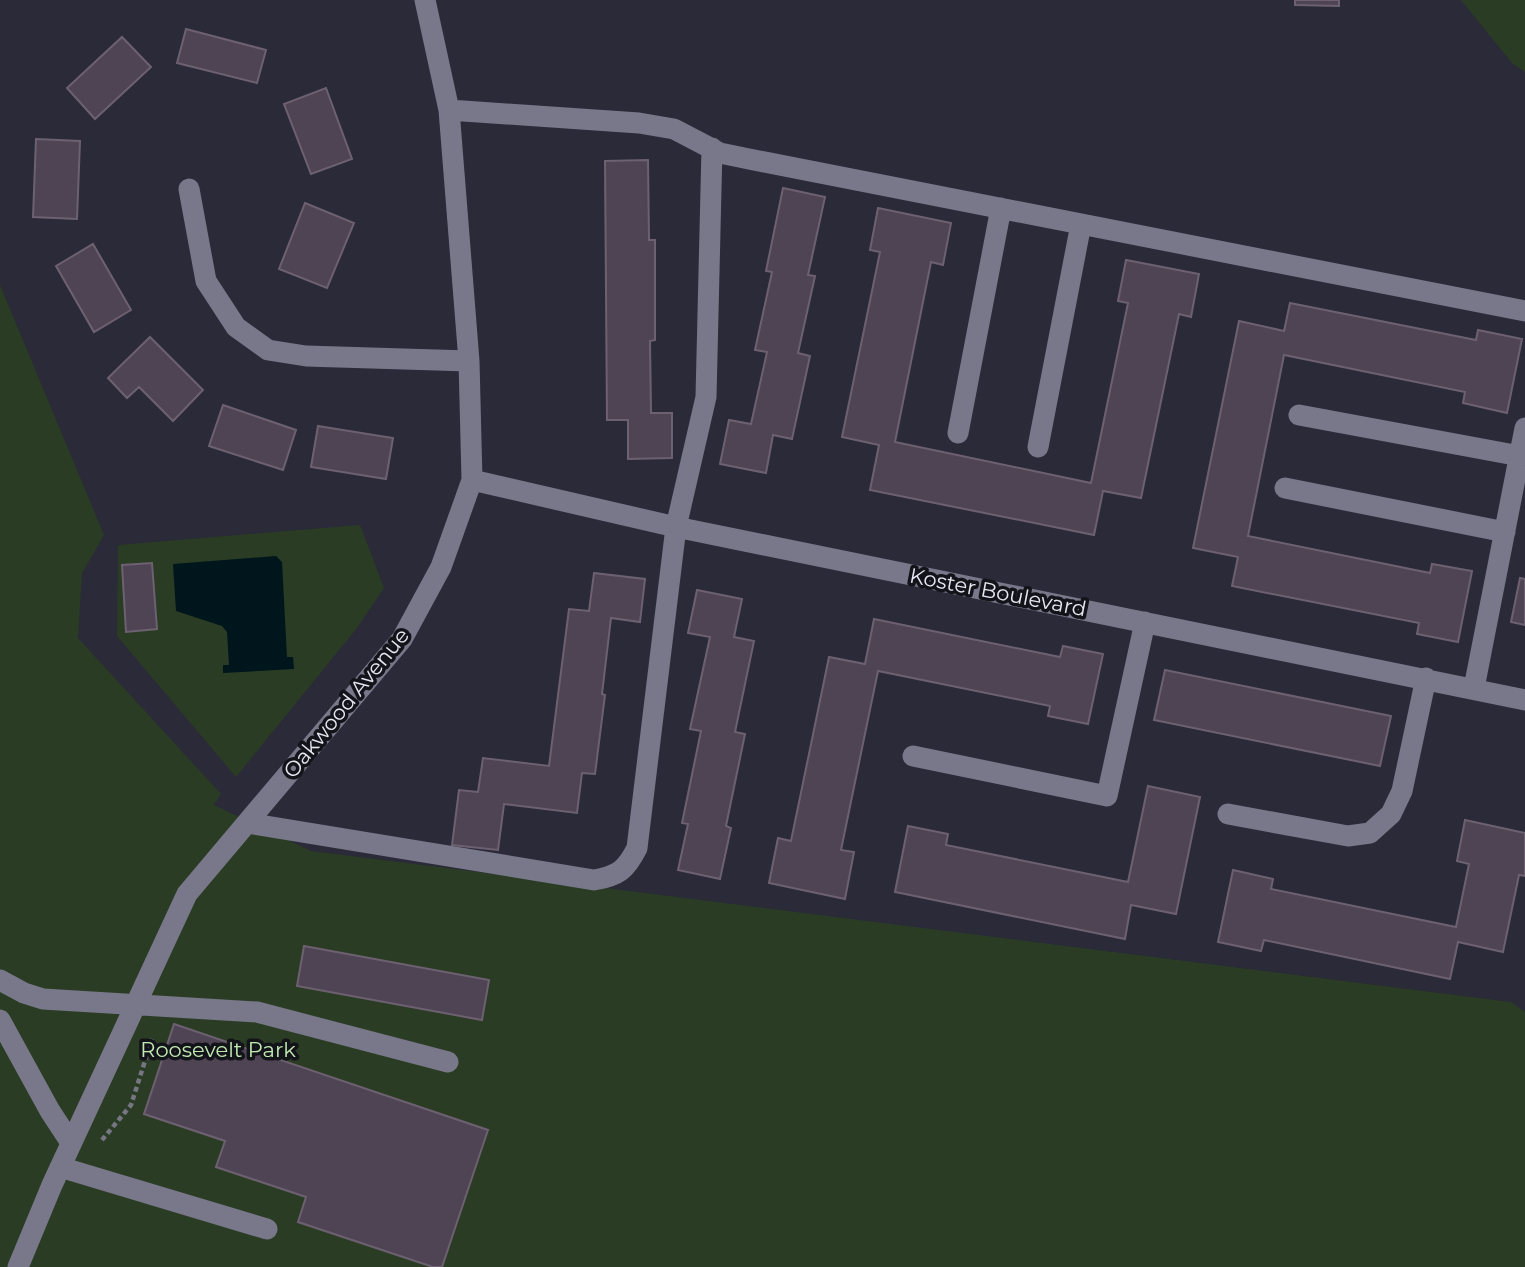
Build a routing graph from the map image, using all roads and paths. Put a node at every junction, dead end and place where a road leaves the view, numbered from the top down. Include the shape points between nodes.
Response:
1 (425, 0) edge
2 (449, 110) junction
3 (712, 148) junction
4 (189, 189) dead end
5 (1001, 208) junction
6 (1081, 223) junction
7 (1525, 311) edge
8 (469, 361) junction
9 (1299, 415) dead end
10 (1525, 428) edge
11 (958, 433) dead end
12 (1038, 447) dead end
13 (1520, 456) junction
14 (472, 480) junction
15 (1285, 488) dead end
16 (676, 527) junction
17 (1505, 532) junction
18 (1145, 622) junction
19 (1426, 678) junction
20 (1474, 688) junction
21 (1525, 700) edge
22 (913, 756) dead end
23 (1228, 814) dead end
24 (247, 823) junction
25 (0, 980) edge
26 (135, 1005) junction
27 (0, 1020) edge
28 (152, 1039) dead end
29 (449, 1062) dead end
30 (71, 1143) junction
31 (60, 1167) junction
32 (88, 1175) junction
33 (267, 1229) dead end
34 (18, 1267) edge

1 - 2 street, Oakwood Avenue
2 - 3 street via 639,123 674,129
2 - 8 street, Oakwood Avenue
3 - 5 street
3 - 16 street via 706,397
4 - 8 street via 206,281 236,327 268,350 306,356
5 - 6 street
5 - 11 street
6 - 7 street
6 - 12 street
8 - 14 street, Oakwood Avenue
9 - 13 street
10 - 13 street
13 - 17 street
14 - 16 street, Koster Boulevard
14 - 24 street, Oakwood Avenue via 441,567 402,639
15 - 17 street
16 - 18 street, Koster Boulevard
16 - 24 street via 637,848 629,864 612,877 594,880
17 - 20 street
18 - 19 street, Koster Boulevard
18 - 22 street via 1107,796
19 - 20 street, Koster Boulevard
19 - 23 street via 1402,791 1391,814 1370,833 1348,836
20 - 21 street, Koster Boulevard
24 - 26 street, Oakwood Avenue via 187,894
25 - 26 street via 43,999
26 - 29 street via 257,1012
26 - 30 street, Oakwood Avenue
27 - 30 street
28 - 32 path via 131,1105 99,1144
30 - 31 street, Oakwood Avenue
31 - 32 street
31 - 34 street, Oakwood Avenue
32 - 33 street

